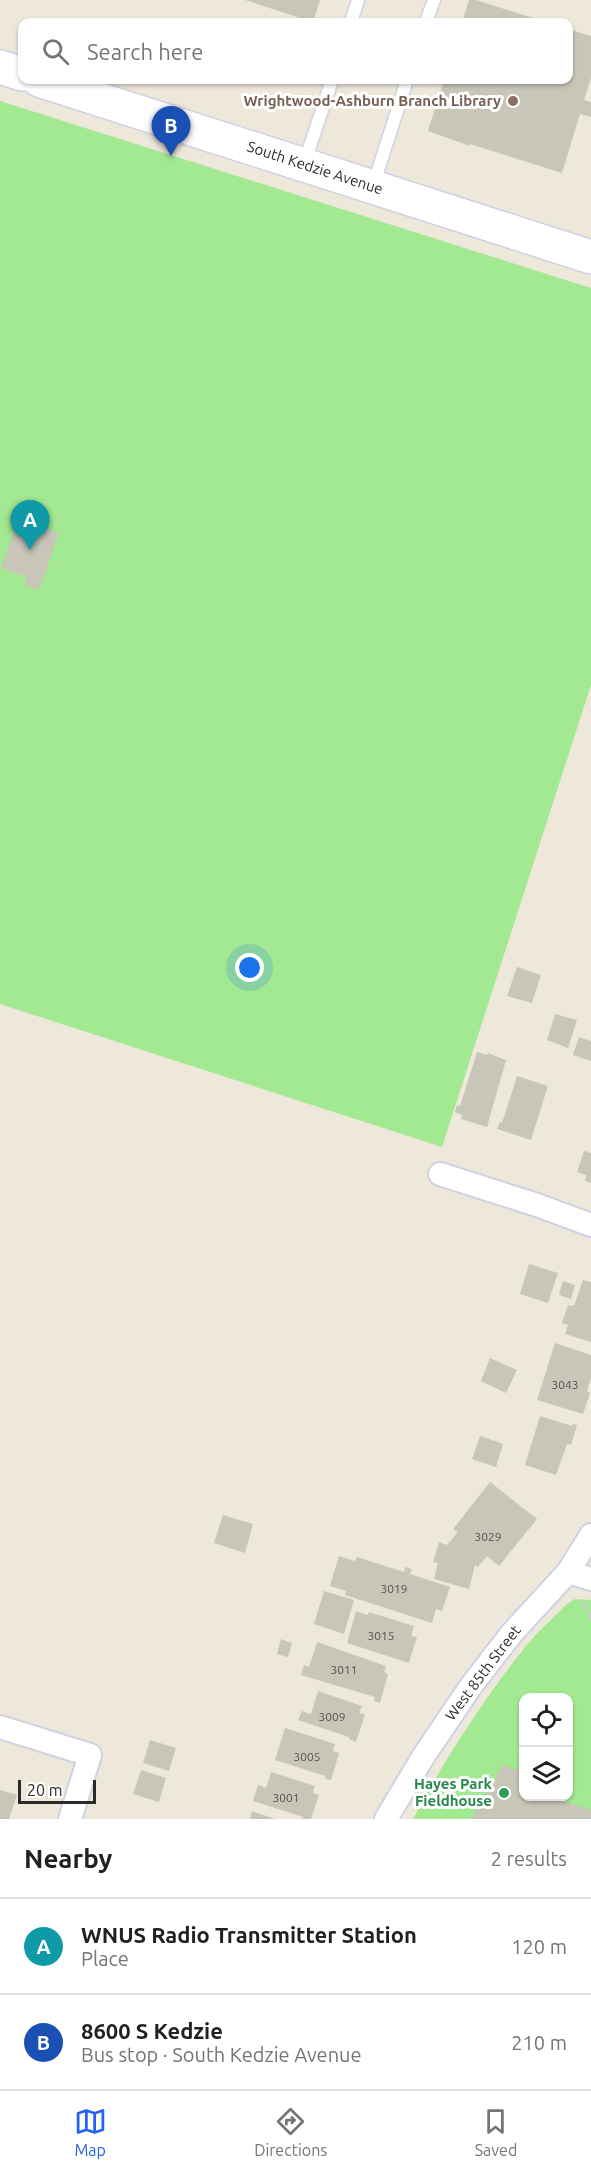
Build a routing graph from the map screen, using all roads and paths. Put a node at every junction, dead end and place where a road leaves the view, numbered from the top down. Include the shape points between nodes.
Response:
1 (358, 0) edge
2 (434, 0) edge
3 (352, 18) edge
4 (427, 18) edge
5 (0, 67) edge
6 (18, 73) edge
7 (52, 84) edge
8 (331, 84) edge
9 (406, 84) edge
10 (304, 164) junction
11 (373, 186) junction
12 (591, 257) edge
13 (440, 1174) dead end
14 (591, 1225) edge
15 (591, 1535) edge
16 (568, 1572) junction
17 (585, 1588) edge
18 (591, 1619) edge
19 (0, 1727) edge
20 (70, 1819) edge
21 (387, 1819) edge

1 - 3 lane
2 - 4 lane
5 - 6 main road
7 - 10 main road, South Kedzie Avenue
8 - 10 lane
9 - 11 lane
10 - 11 main road, South Kedzie Avenue
11 - 12 main road, South Kedzie Avenue
13 - 14 street
15 - 16 street, West 85th Street
16 - 17 street
16 - 21 street, West 85th Street via 512,1633 471,1686
17 - 18 path
19 - 20 street via 90,1755

